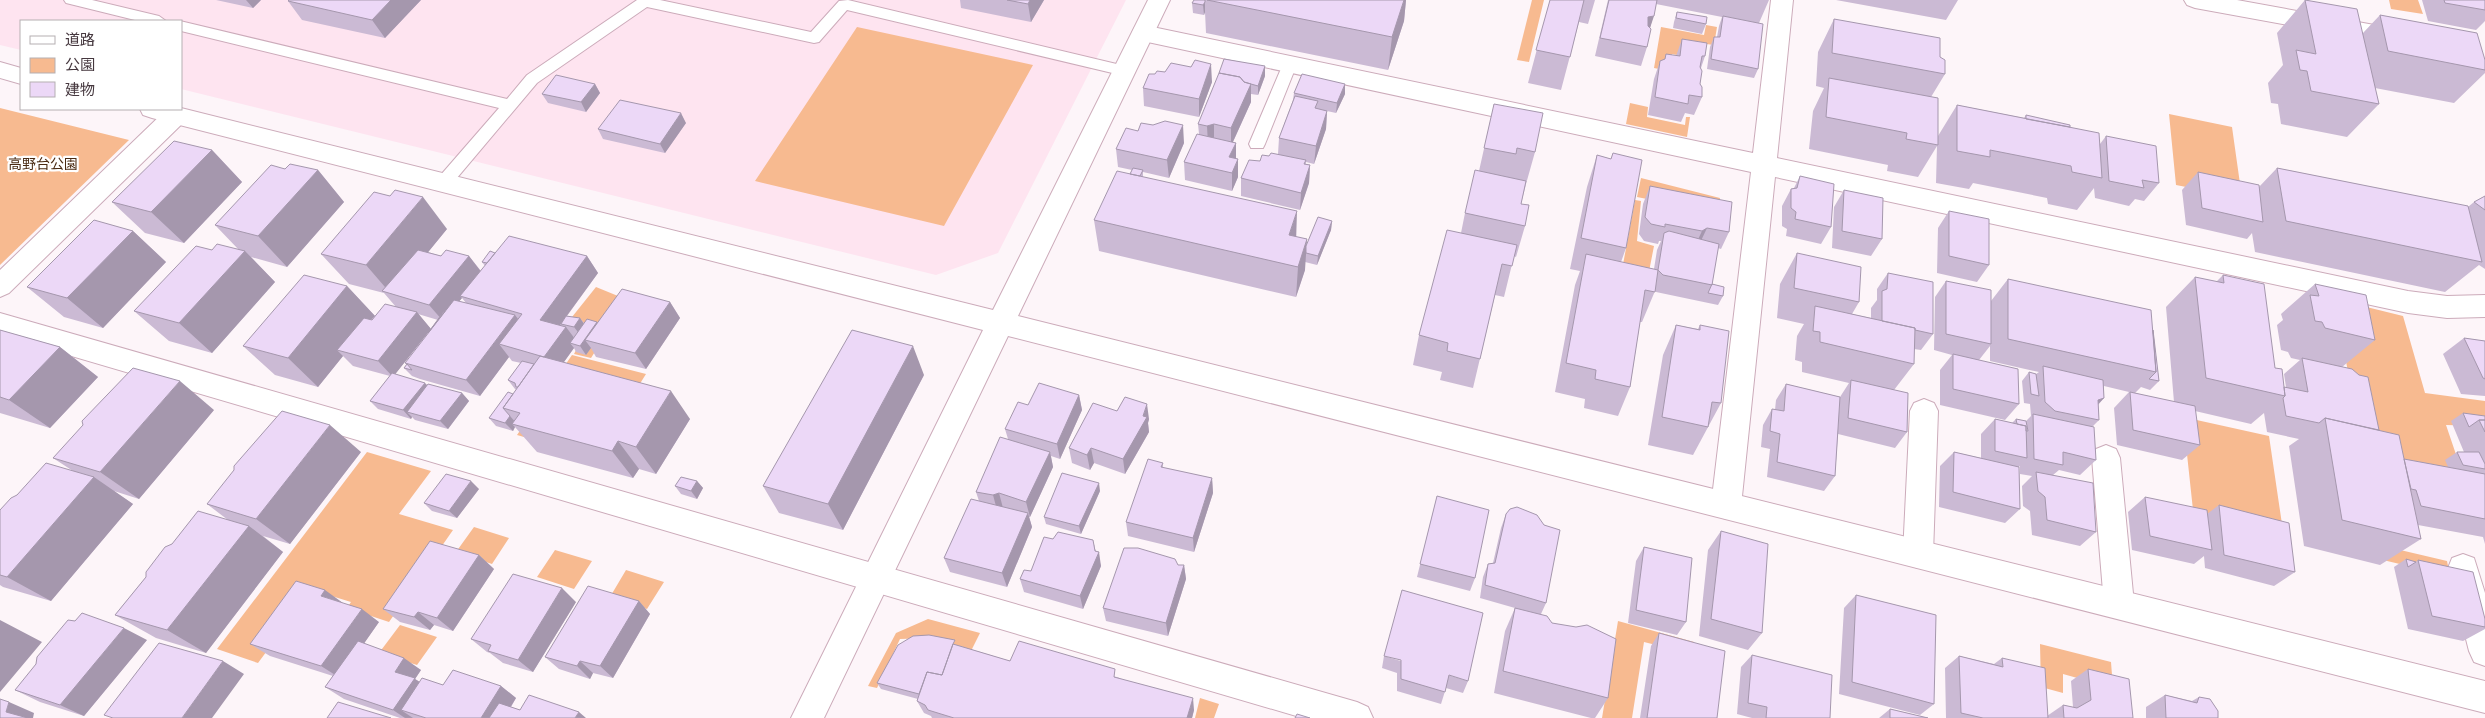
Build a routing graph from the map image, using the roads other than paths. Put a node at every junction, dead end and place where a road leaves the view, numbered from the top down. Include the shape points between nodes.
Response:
1 (71, 0) edge
2 (1159, 0) edge
3 (1782, 0) edge
4 (2195, 0) edge
5 (646, 1) edge
6 (113, 4) edge
7 (156, 20) edge
8 (182, 26) edge
9 (1143, 33) junction
10 (2418, 41) edge
11 (1290, 64) junction
12 (0, 70) edge
13 (1125, 71) junction
14 (20, 76) edge
15 (510, 105) junction
16 (164, 112) edge
17 (1257, 144) dead end
18 (1764, 166) junction
19 (445, 181) junction
20 (0, 286) edge
21 (2485, 306) edge
22 (0, 324) edge
23 (1002, 324) junction
24 (1924, 411) dead end
25 (2106, 458) dead end
26 (1726, 506) junction
27 (1918, 554) junction
28 (2463, 568) edge
29 (876, 578) junction
30 (2119, 604) junction
31 (2485, 651) edge
32 (2485, 698) edge
33 (807, 718) edge
34 (1357, 718) edge

1 - 6 lane
2 - 9 street
3 - 18 street
4 - 10 street
5 - 13 lane via 814,38 844,4
5 - 15 lane via 532,79
6 - 7 lane
8 - 15 lane
9 - 11 street
9 - 13 street
11 - 17 lane
11 - 18 street
12 - 14 street
13 - 23 street
15 - 19 lane
16 - 19 street
16 - 20 street
18 - 21 street via 2408,302 2446,307
18 - 26 street
19 - 23 street
22 - 29 street
23 - 26 street
23 - 29 street
24 - 27 street
25 - 30 street
26 - 27 street
27 - 30 street
28 - 31 street
29 - 33 street
29 - 34 street
30 - 32 street

